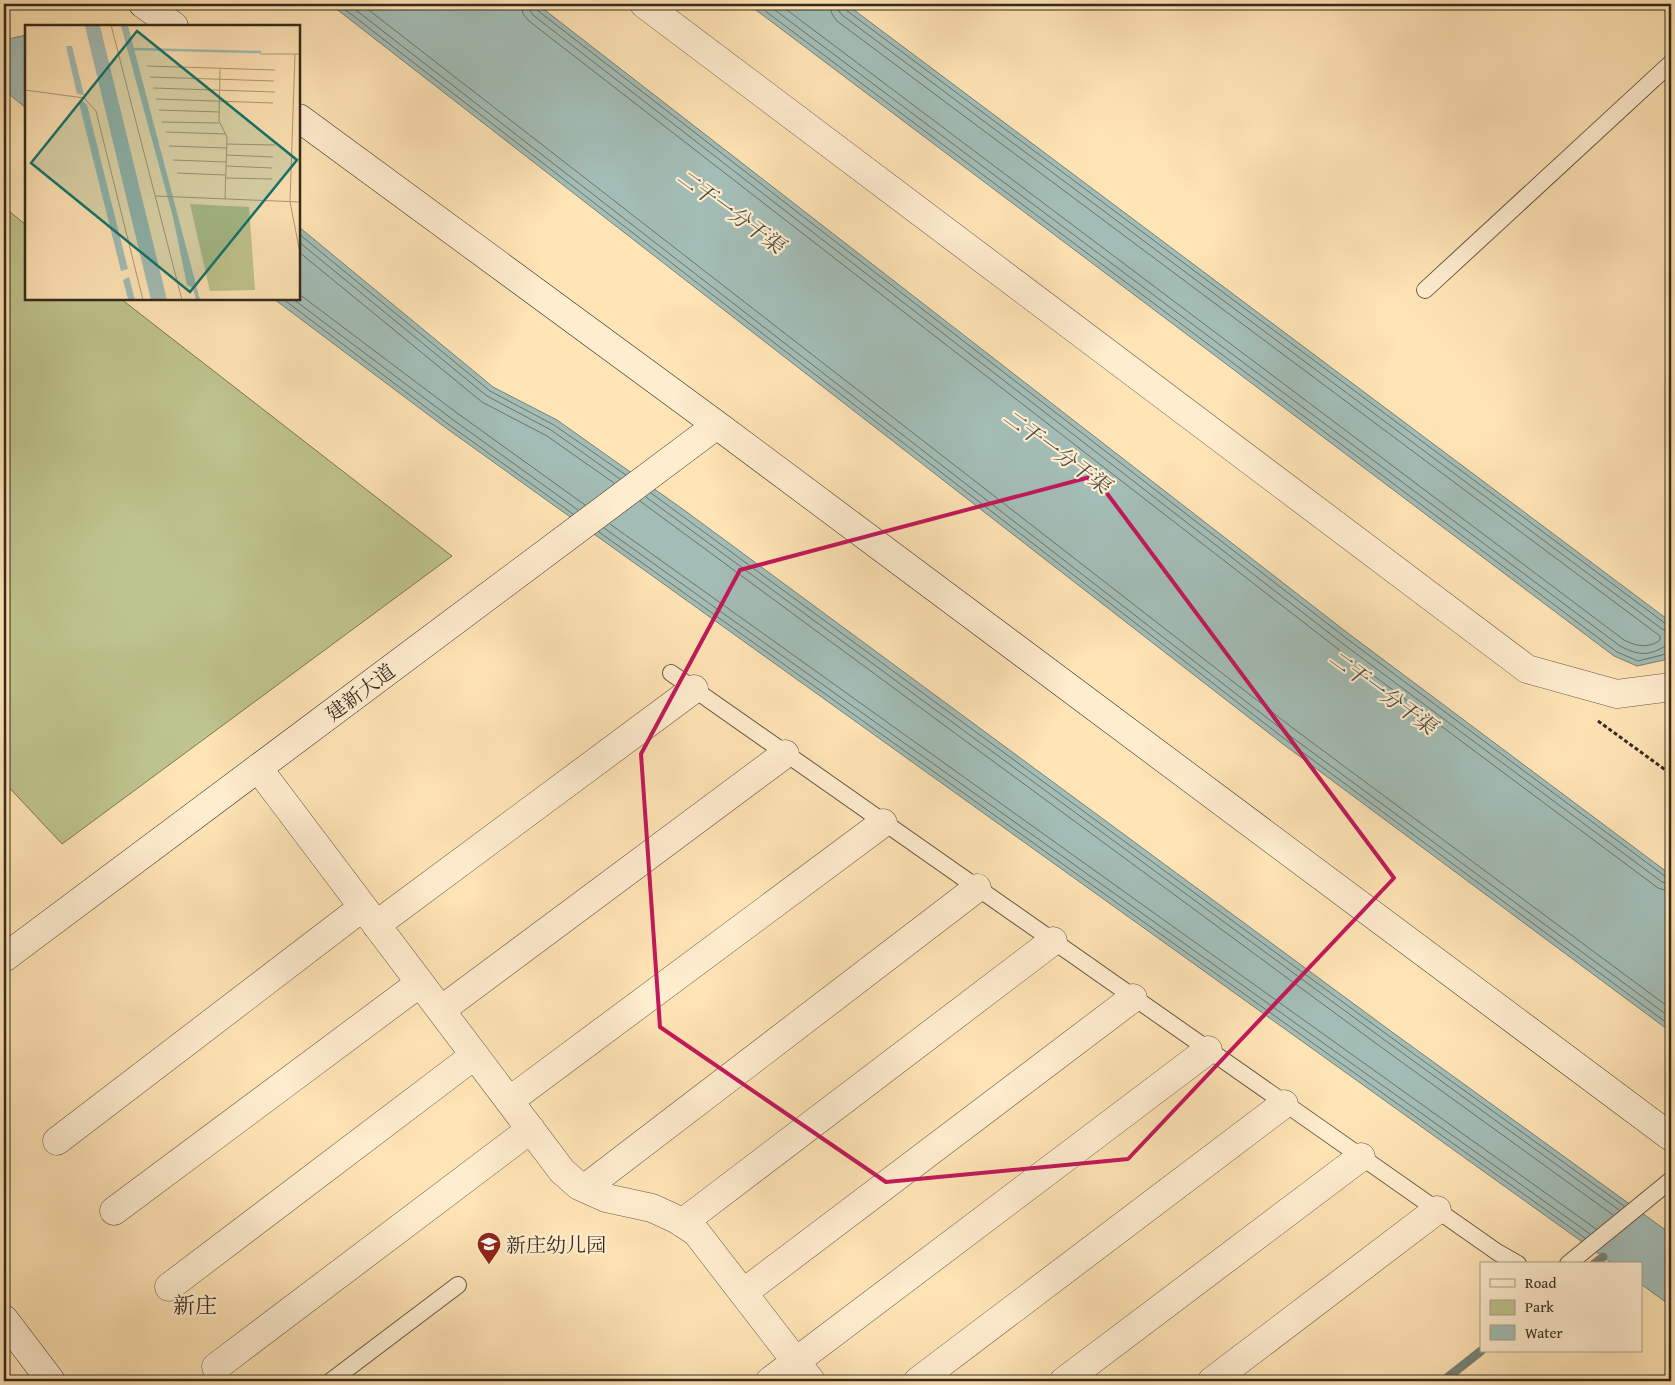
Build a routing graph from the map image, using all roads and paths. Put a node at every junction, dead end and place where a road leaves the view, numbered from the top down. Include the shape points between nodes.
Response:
1 (143, 4) edge
2 (644, 4) edge
3 (173, 25) edge
4 (1671, 63) edge
5 (300, 119) edge
6 (1425, 290) dead end
7 (717, 425) junction
8 (671, 673) dead end
9 (1671, 687) edge
10 (694, 689) junction
11 (785, 754) junction
12 (258, 768) junction
13 (884, 822) junction
14 (977, 888) junction
15 (370, 916) junction
16 (1053, 941) junction
17 (4, 958) edge
18 (420, 983) junction
19 (1133, 998) junction
20 (441, 1010) junction
21 (1208, 1050) junction
22 (475, 1055) junction
23 (509, 1101) junction
24 (1284, 1104) junction
25 (530, 1130) junction
26 (1671, 1137) edge
27 (57, 1141) dead end
28 (1361, 1157) junction
29 (1671, 1180) edge
30 (585, 1188) junction
31 (1437, 1210) junction
32 (114, 1211) dead end
33 (682, 1223) junction
34 (1514, 1262) edge
35 (1570, 1262) edge
36 (458, 1285) dead end
37 (169, 1287) dead end
38 (743, 1293) junction
39 (4, 1319) edge
40 (216, 1367) dead end
41 (803, 1372) edge
42 (51, 1381) edge
43 (331, 1381) edge
44 (770, 1381) edge
45 (918, 1381) edge
46 (1064, 1381) edge
47 (1212, 1381) edge

1 - 3 street
2 - 9 street via 1527,669 1617,694
4 - 6 lane
5 - 7 street
7 - 12 street, 建新大道
7 - 26 street
8 - 10 lane
10 - 11 lane
10 - 15 street
11 - 13 lane
11 - 20 street
12 - 15 street
12 - 17 street, 建新大道
13 - 14 lane
13 - 23 street
14 - 16 lane
14 - 30 street
15 - 18 street
15 - 27 street
16 - 19 lane
16 - 33 street
18 - 20 street
18 - 32 street
19 - 21 lane
19 - 38 street
20 - 22 street
21 - 24 lane
21 - 41 street
22 - 23 street
22 - 37 street
23 - 25 street
24 - 28 lane
24 - 45 street
25 - 30 street via 562,1171
25 - 40 street
28 - 31 lane
28 - 46 street
29 - 35 lane
30 - 33 street via 606,1198 652,1208
31 - 34 lane
31 - 47 street
33 - 38 street via 696,1232
36 - 43 lane
38 - 41 street
39 - 42 street
41 - 44 street

